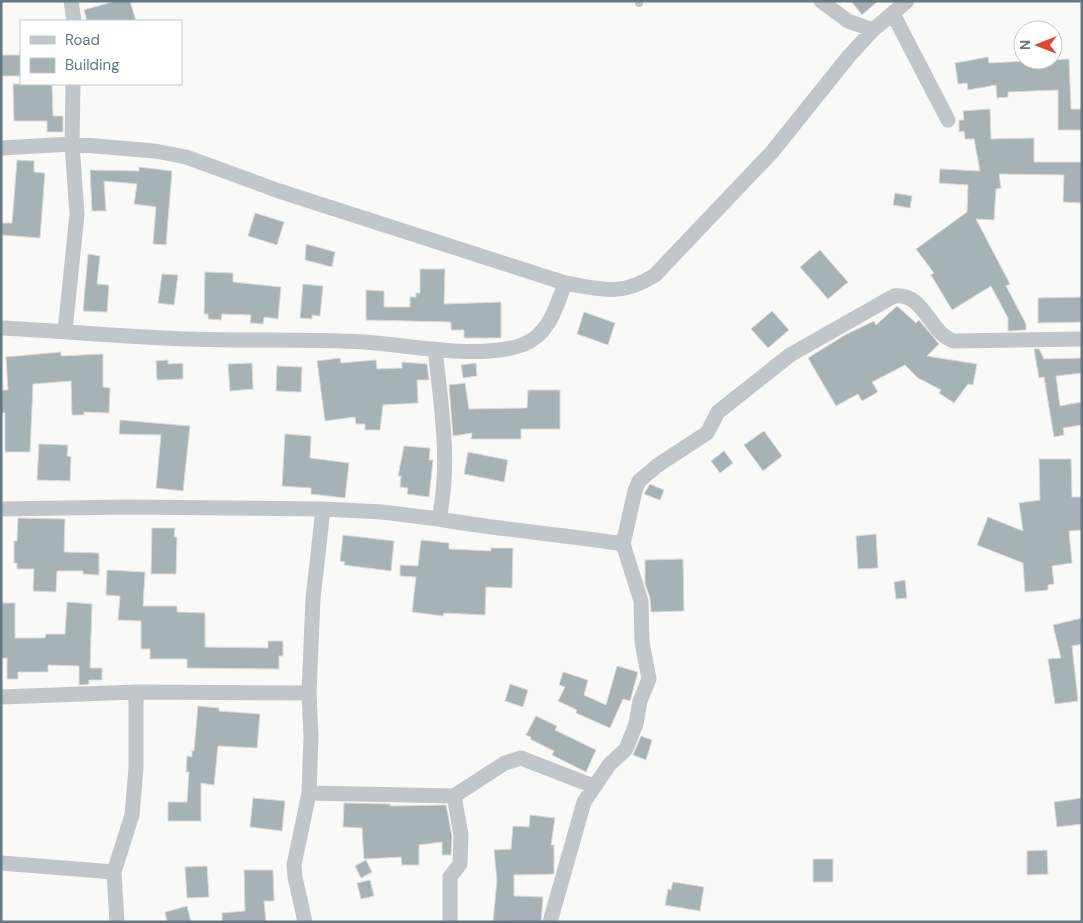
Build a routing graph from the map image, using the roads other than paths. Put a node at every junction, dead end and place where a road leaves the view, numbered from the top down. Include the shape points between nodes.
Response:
1 (71, 1) edge
2 (820, 1) edge
3 (907, 1) edge
4 (893, 14) junction
5 (74, 20) edge
6 (873, 30) junction
7 (73, 85) edge
8 (948, 120) dead end
9 (72, 144) junction
10 (1, 148) edge
11 (565, 283) junction
12 (1, 328) edge
13 (65, 330) junction
14 (1082, 339) edge
15 (435, 349) junction
16 (323, 509) junction
17 (1, 510) edge
18 (439, 519) junction
19 (623, 544) junction
20 (136, 692) junction
21 (309, 693) junction
22 (1, 697) edge
23 (593, 786) junction
24 (309, 793) junction
25 (454, 796) junction
26 (1, 863) edge
27 (114, 872) junction
28 (117, 922) edge
29 (305, 922) edge
30 (450, 922) edge
31 (550, 922) edge

1 - 5 street
2 - 6 street via 848,22
3 - 4 street
4 - 6 street
4 - 8 street
6 - 11 street via 772,152 655,275 637,286 614,291
7 - 9 street
9 - 10 street
9 - 11 street via 154,150 186,157 279,191
9 - 13 street via 77,214
11 - 15 street via 552,318 539,336 506,350
12 - 13 street
13 - 15 street via 113,337 363,342
14 - 19 street via 954,341 943,335 915,302 894,296 790,355 718,412 707,433 658,465 639,482 634,491
15 - 18 street via 444,425 444,494
16 - 17 street via 127,507
16 - 18 street
16 - 21 street via 313,599
18 - 19 street
19 - 23 street via 641,601 642,642 649,679 626,749
20 - 21 street
20 - 22 street
20 - 27 street via 132,815
21 - 24 street
23 - 25 street via 521,758 505,763
23 - 31 street via 584,802
24 - 25 street
24 - 29 street via 294,865
25 - 30 street via 461,835 460,864 450,877
26 - 27 street
27 - 28 street

